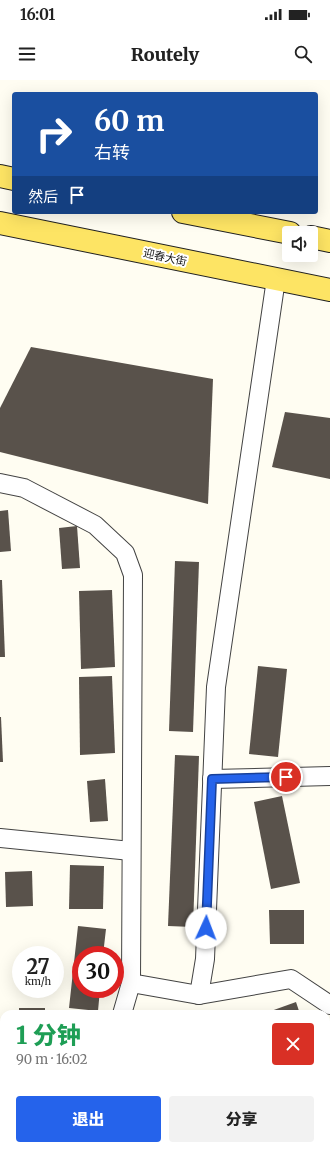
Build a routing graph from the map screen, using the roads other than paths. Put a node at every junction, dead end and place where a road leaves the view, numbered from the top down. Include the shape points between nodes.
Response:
1 (0, 176) edge
2 (12, 179) edge
3 (193, 214) edge
4 (0, 223) edge
5 (282, 231) edge
6 (318, 238) edge
7 (330, 241) edge
8 (276, 280) junction
9 (330, 290) edge
10 (0, 483) edge
11 (330, 776) edge
12 (212, 779) junction
13 (0, 838) edge
14 (131, 851) junction
15 (131, 983) junction
16 (199, 995) junction
17 (330, 1005) edge
18 (123, 1010) edge

1 - 2 main road
3 - 5 main road
4 - 8 main road, 迎春大街
6 - 7 main road
8 - 9 main road, 迎春大街
8 - 12 street via 216,687
10 - 14 street via 24,488 95,526 125,553 131,568
11 - 12 street
12 - 16 street via 205,959
13 - 14 street
14 - 15 street
15 - 16 street
15 - 18 street
16 - 17 street via 291,979

